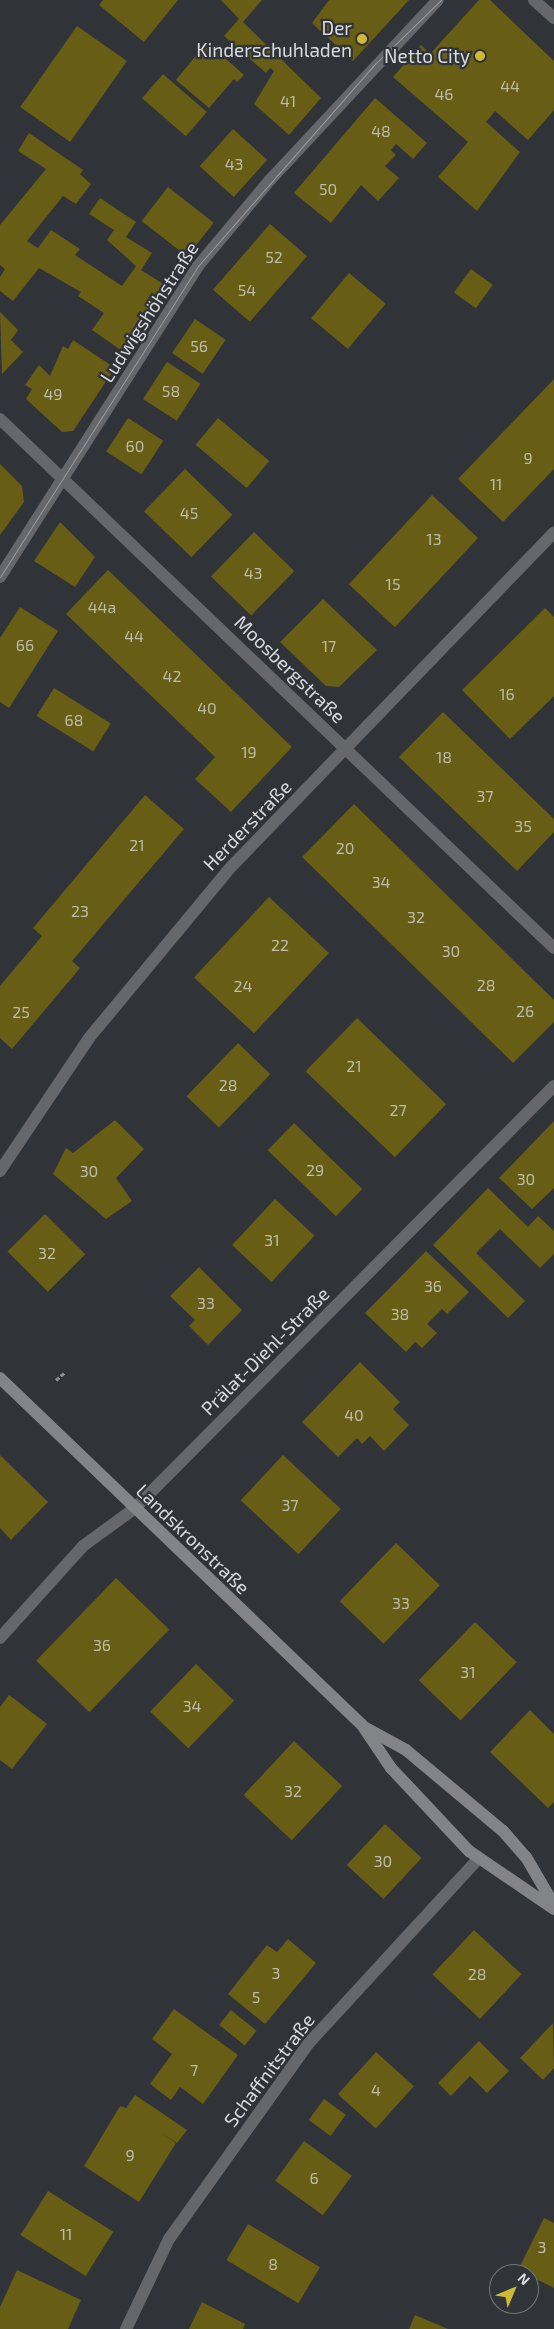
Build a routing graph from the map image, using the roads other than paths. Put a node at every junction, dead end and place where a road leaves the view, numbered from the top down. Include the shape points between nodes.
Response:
1 (438, 0) edge
2 (534, 0) edge
3 (554, 18) edge
4 (0, 419) edge
5 (64, 479) junction
6 (554, 532) edge
7 (0, 577) edge
8 (347, 749) junction
9 (554, 948) edge
10 (554, 1086) edge
11 (0, 1171) edge
12 (0, 1378) edge
13 (134, 1509) junction
14 (0, 1638) edge
15 (362, 1725) junction
16 (478, 1859) junction
17 (554, 1905) edge
18 (554, 1909) edge
19 (126, 2329) edge

1 - 5 street, Ludwigshöhstraße via 283,166 198,266
2 - 3 street
4 - 5 street, Moosbergstraße
5 - 7 street, Ludwigshöhstraße
5 - 8 street, Moosbergstraße
6 - 8 street, Herderstraße
8 - 9 street, Moosbergstraße
8 - 11 street, Herderstraße via 231,867 153,957 89,1038
10 - 13 street, Prälat-Diehl-Straße
12 - 13 main road, Landskronstraße
13 - 14 street, Prälat-Diehl-Straße via 83,1546
13 - 15 main road, Landskronstraße
15 - 16 main road, Landskronstraße via 391,1768
15 - 17 main road, Landskronstraße via 406,1750 503,1831 526,1857
16 - 18 main road, Landskronstraße
16 - 19 street, Schaffnitstraße via 308,2044 169,2238

